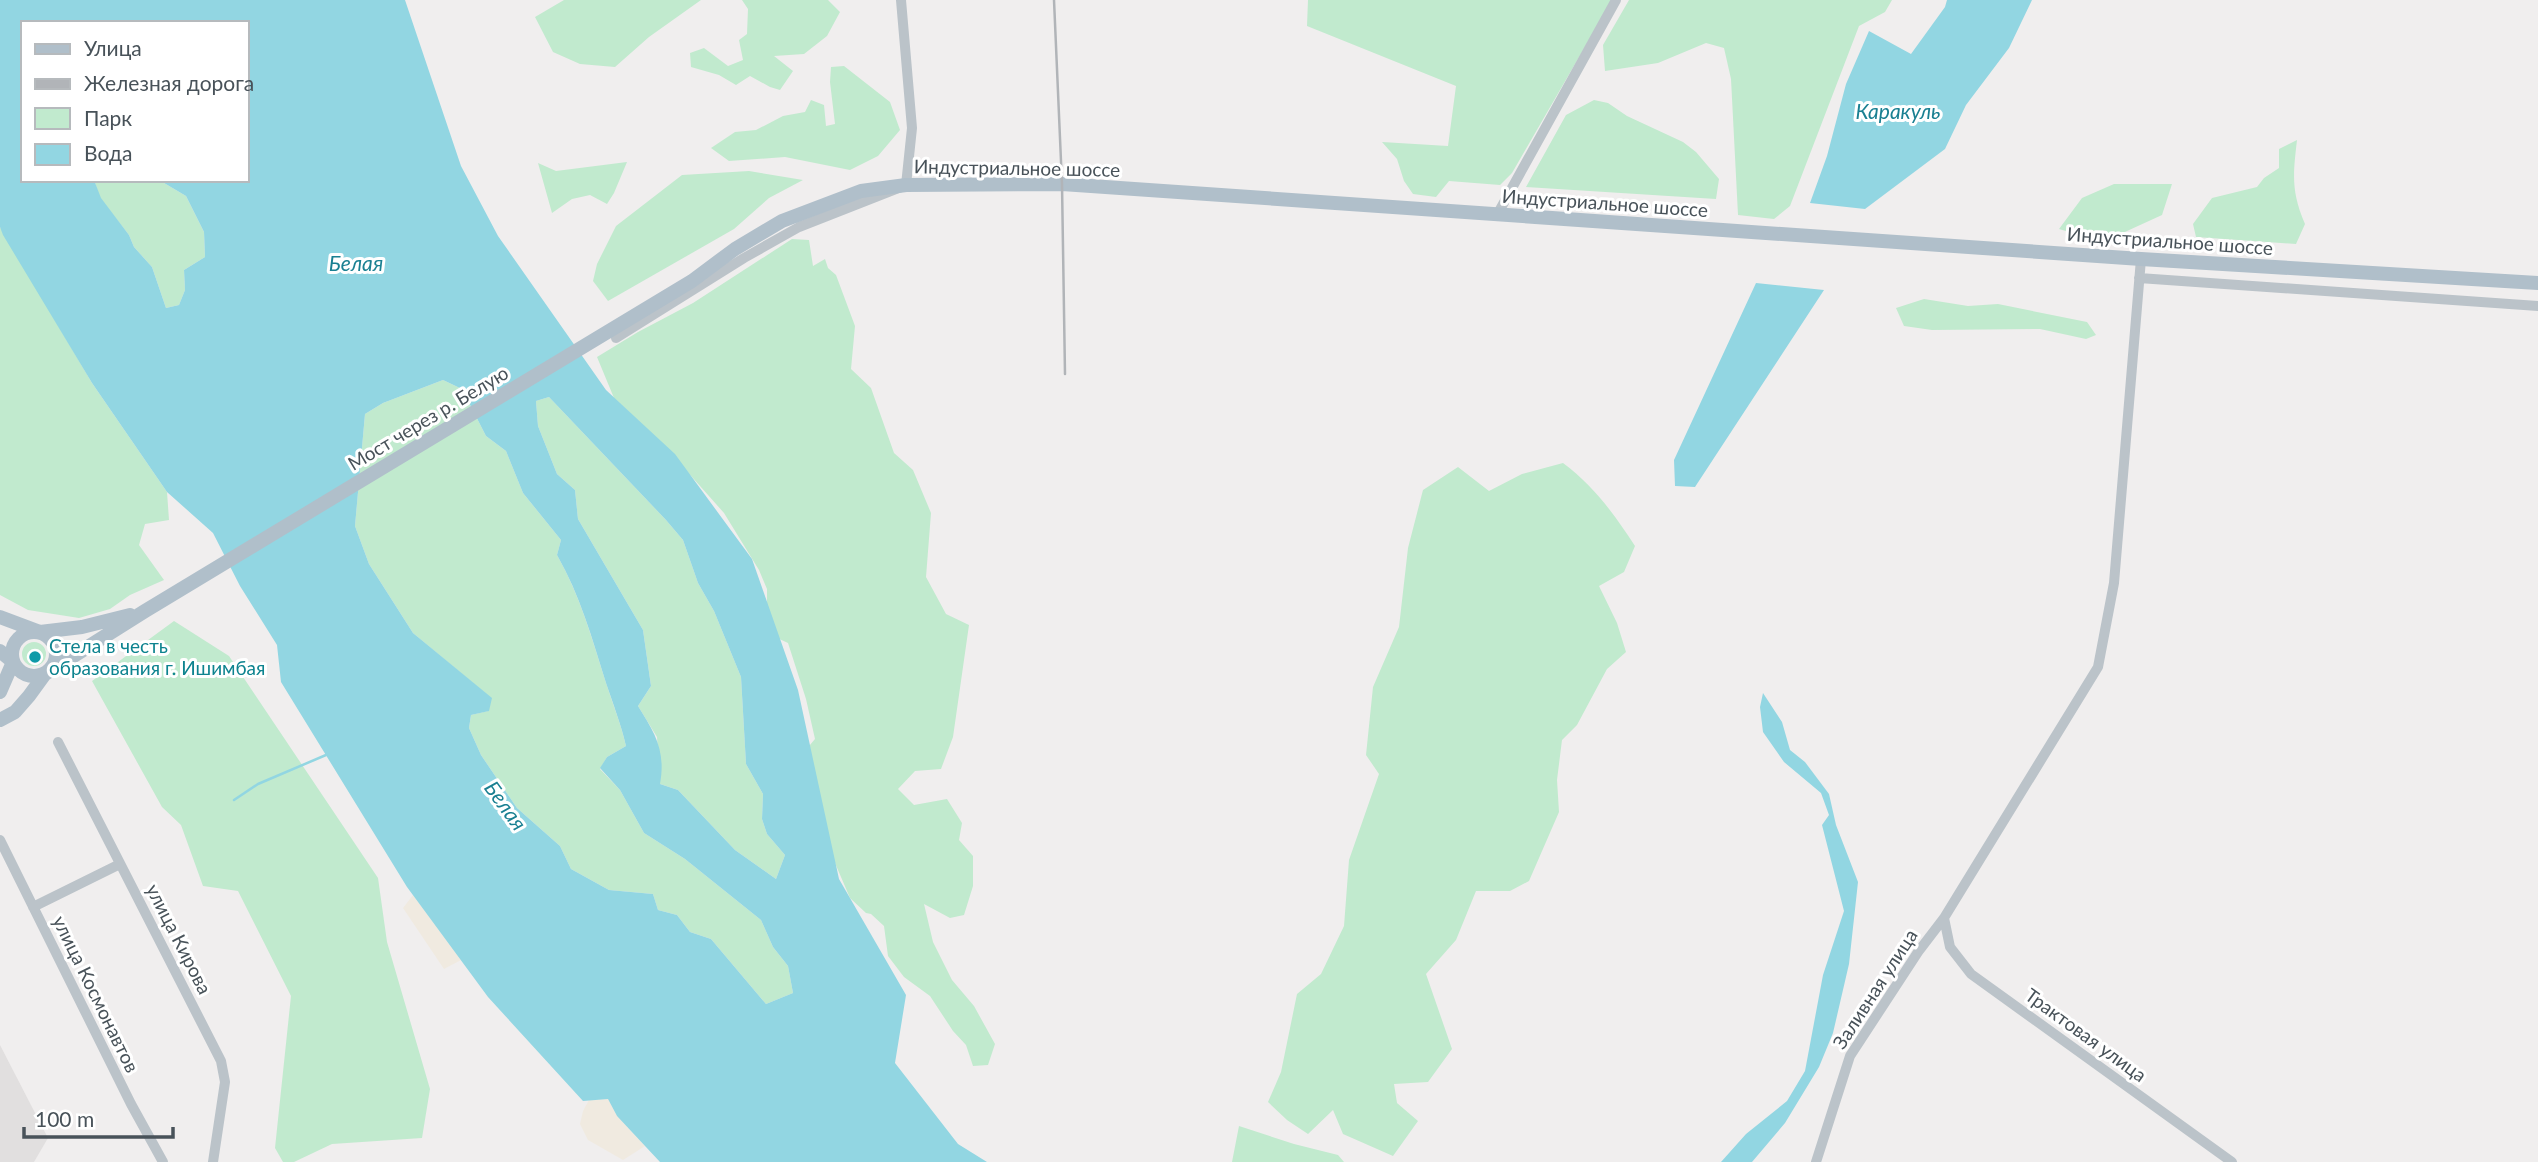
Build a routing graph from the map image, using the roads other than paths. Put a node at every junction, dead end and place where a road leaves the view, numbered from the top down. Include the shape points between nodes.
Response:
1 (901, 0) edge
2 (1616, 0) edge
3 (906, 186) junction
4 (1497, 215) junction
5 (2141, 259) junction
6 (2139, 278) junction
7 (692, 281) joint
8 (2538, 283) edge
9 (2538, 306) edge
10 (616, 338) dead end
11 (145, 611) junction
12 (0, 617) edge
13 (40, 632) junction
14 (0, 651) edge
15 (13, 662) junction
16 (45, 674) junction
17 (0, 692) edge
18 (0, 720) edge
19 (58, 742) dead end
20 (0, 840) edge
21 (120, 864) junction
22 (33, 907) junction
23 (1944, 918) junction
24 (163, 1162) edge
25 (214, 1162) edge
26 (1816, 1162) edge
27 (2232, 1162) edge

1 - 3 street via 912,128
2 - 4 street
3 - 4 main road, Индустриальное шоссе via 1062,184
3 - 7 main road, Индустриальное шоссе via 861,191 821,204 734,250
3 - 10 street via 799,227
4 - 5 main road, Индустриальное шоссе
5 - 6 street, Заливная улица
5 - 8 main road, Индустриальное шоссе
6 - 9 street
6 - 23 street, Заливная улица via 2114,583 2098,667
7 - 11 main road, Мост через р. Белую
11 - 13 main road
11 - 16 main road, Мост через р. Белую
12 - 13 main road
13 - 15 main road via 20,636 13,648
13 - 16 main road via 52,641 57,655
14 - 15 main road
15 - 16 main road via 23,673
15 - 17 main road
16 - 18 main road via 15,712
19 - 21 street, улица Кирова
20 - 22 street, улица Космонавтов
21 - 22 street
21 - 25 street, улица Кирова via 221,1060 225,1082
22 - 24 street, улица Космонавтов
23 - 26 street, Заливная улица via 1850,1056
23 - 27 street, Трактовая улица via 1950,947 1971,974

